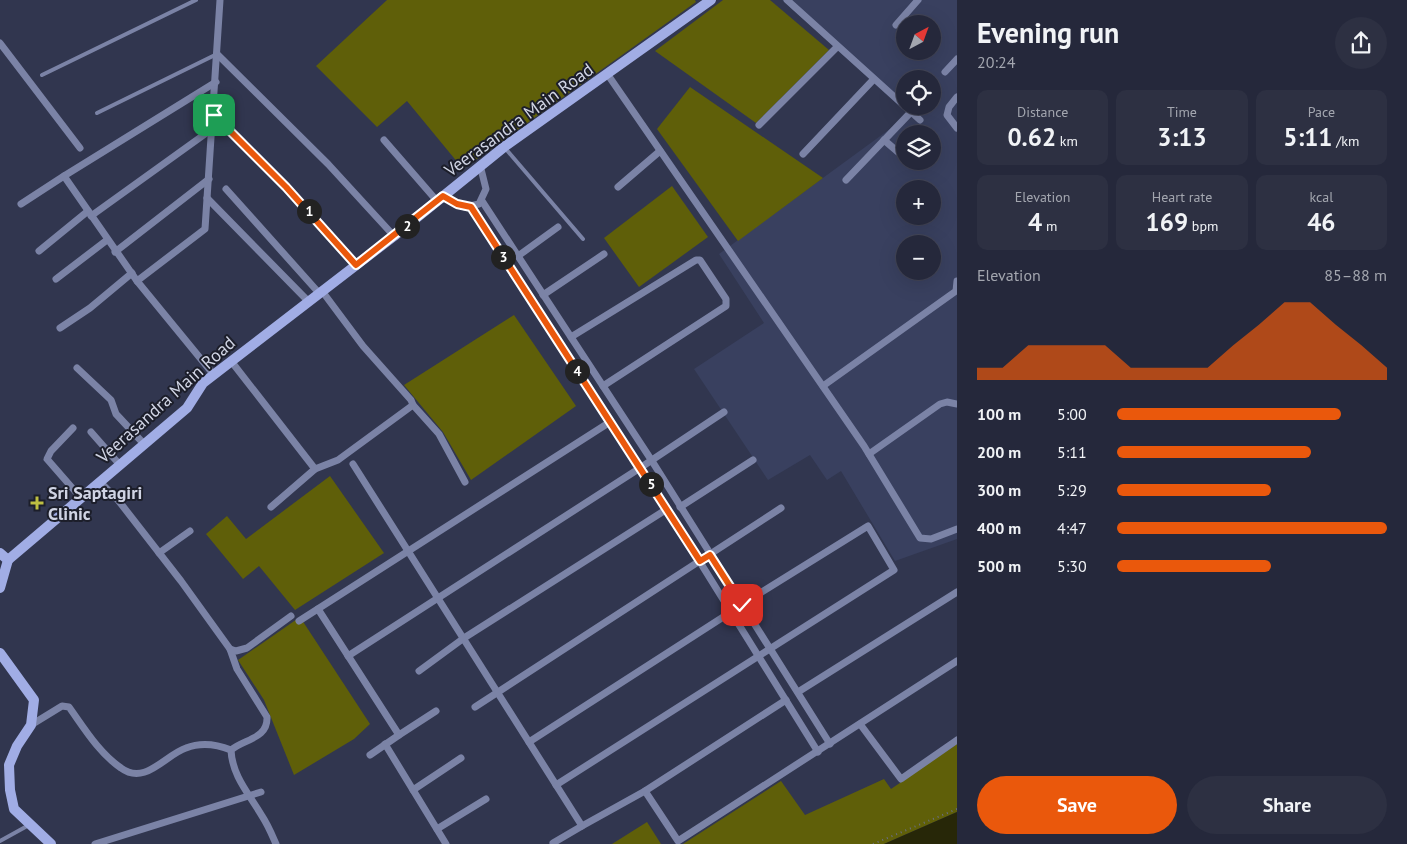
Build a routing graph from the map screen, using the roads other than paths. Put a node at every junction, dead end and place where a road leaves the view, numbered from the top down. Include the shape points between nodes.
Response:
1 (196, 0) edge
2 (220, 0) edge
3 (711, 0) edge
4 (788, 0) edge
5 (918, 0) edge
6 (905, 15) edge
7 (0, 43) edge
8 (837, 47) junction
9 (217, 54) junction
10 (957, 59) edge
11 (945, 72) dead end
12 (42, 75) dead end
13 (608, 75) junction
14 (873, 80) junction
15 (216, 82) junction
16 (957, 97) edge
17 (896, 99) edge
18 (97, 113) dead end
19 (214, 115) junction
20 (908, 115) edge
21 (914, 115) edge
22 (920, 120) dead end
23 (759, 125) dead end
24 (957, 128) edge
25 (212, 129) junction
26 (384, 140) dead end
27 (884, 140) junction
28 (504, 147) junction
29 (80, 148) dead end
30 (896, 150) edge
31 (660, 151) junction
32 (803, 154) dead end
33 (480, 165) junction
34 (64, 176) junction
35 (209, 179) junction
36 (846, 180) dead end
37 (618, 187) dead end
38 (226, 189) dead end
39 (208, 198) junction
40 (440, 198) junction
41 (482, 201) junction
42 (21, 204) dead end
43 (471, 207) junction
44 (89, 214) junction
45 (558, 227) dead end
46 (394, 236) junction
47 (107, 240) junction
48 (583, 240) dead end
49 (513, 249) junction
50 (39, 251) dead end
51 (115, 252) junction
52 (604, 254) dead end
53 (502, 256) junction
54 (518, 256) junction
55 (356, 265) junction
56 (132, 273) junction
57 (56, 279) dead end
58 (137, 281) junction
59 (957, 281) edge
60 (321, 292) junction
61 (543, 295) junction
62 (308, 301) junction
63 (60, 328) dead end
64 (571, 337) junction
65 (231, 361) junction
66 (77, 368) dead end
67 (214, 375) junction
68 (603, 386) junction
69 (823, 386) junction
70 (413, 404) junction
71 (957, 404) edge
72 (724, 412) dead end
73 (610, 422) junction
74 (73, 428) dead end
75 (91, 432) dead end
76 (144, 444) junction
77 (869, 454) junction
78 (753, 460) dead end
79 (652, 461) junction
80 (353, 464) dead end
81 (120, 465) junction
82 (640, 468) junction
83 (315, 469) junction
84 (100, 482) junction
85 (465, 482) dead end
86 (81, 498) junction
87 (271, 507) dead end
88 (680, 507) junction
89 (781, 508) dead end
90 (667, 509) junction
91 (957, 528) edge
92 (190, 531) dead end
93 (408, 551) junction
94 (159, 553) junction
95 (710, 555) junction
96 (4, 556) edge
97 (700, 561) junction
98 (0, 588) edge
99 (957, 592) edge
100 (438, 598) junction
101 (742, 605) junction
102 (318, 609) junction
103 (731, 612) junction
104 (291, 616) dead end
105 (299, 621) dead end
106 (464, 638) junction
107 (230, 649) junction
108 (770, 650) junction
109 (0, 653) edge
110 (348, 656) junction
111 (760, 657) junction
112 (957, 661) edge
113 (418, 671) dead end
114 (498, 692) junction
115 (798, 692) junction
116 (786, 700) junction
117 (475, 707) dead end
118 (436, 711) dead end
119 (860, 724) junction
120 (31, 725) junction
121 (399, 735) junction
122 (957, 740) edge
123 (529, 742) junction
124 (385, 744) junction
125 (830, 744) junction
126 (230, 750) junction
127 (818, 752) junction
128 (370, 755) dead end
129 (461, 758) dead end
130 (556, 785) junction
131 (413, 790) junction
132 (645, 791) junction
133 (261, 792) dead end
134 (248, 796) junction
135 (486, 799) dead end
136 (29, 825) junction
137 (582, 826) junction
138 (437, 829) junction
139 (0, 841) edge
140 (553, 843) edge
141 (51, 844) edge
142 (95, 844) edge
143 (276, 844) edge
144 (446, 844) edge

1 - 12 lane
2 - 9 street
3 - 13 street, Veerasandra Main Road
4 - 8 street
5 - 6 street
7 - 29 street
8 - 14 street
8 - 23 street
9 - 15 street
9 - 18 lane
9 - 46 street via 328,164
10 - 11 street
13 - 28 street, Veerasandra Main Road
13 - 31 street
14 - 17 street
14 - 32 street
15 - 19 street
15 - 34 street
16 - 24 street via 947,115
19 - 25 street
19 - 55 street via 286,187
20 - 27 street
21 - 22 street
25 - 35 street
25 - 44 street
26 - 40 street
27 - 30 street
27 - 36 street
28 - 33 street, Veerasandra Main Road
28 - 48 lane
31 - 37 street
31 - 69 street
33 - 40 street, Veerasandra Main Road
33 - 41 street via 486,189
34 - 42 street
34 - 44 street
35 - 39 street
35 - 51 street
38 - 60 street
39 - 58 street via 205,229
39 - 62 street
40 - 43 street
40 - 46 street, Veerasandra Main Road
41 - 43 street
41 - 49 street
43 - 53 street
44 - 47 street
44 - 50 street
45 - 54 street
46 - 55 street, Veerasandra Main Road
47 - 51 street
47 - 57 street
49 - 53 street
49 - 54 street
51 - 56 street
52 - 61 street
53 - 73 street
54 - 61 street
55 - 60 street, Veerasandra Main Road
56 - 58 street
56 - 63 street
58 - 67 street
59 - 69 street via 956,291
60 - 62 street, Veerasandra Main Road
60 - 70 street
61 - 64 street
62 - 65 street, Veerasandra Main Road
64 - 68 street
64 - 68 street via 696,260 706,268 726,299 726,306
65 - 67 street, Veerasandra Main Road
65 - 83 street
66 - 76 street via 111,400 116,414
67 - 76 street, Veerasandra Main Road via 203,383 187,408
68 - 79 street
69 - 77 street
70 - 83 street via 338,460
70 - 85 street via 439,434
71 - 77 street via 940,404
72 - 79 street
73 - 82 street
73 - 93 street
74 - 86 street via 51,450 47,459
75 - 81 street
76 - 81 street, Veerasandra Main Road
77 - 91 street via 920,538 931,539
78 - 88 street
79 - 82 street
79 - 88 street
80 - 93 street
81 - 84 street, Veerasandra Main Road
82 - 90 street
82 - 100 street
83 - 87 street
84 - 86 street, Veerasandra Main Road
84 - 94 street
86 - 96 street, Veerasandra Main Road
88 - 95 street
89 - 95 street
90 - 97 street
90 - 106 street
92 - 94 street
93 - 100 street
93 - 102 street
94 - 107 street
95 - 97 street
95 - 101 street
96 - 98 street
97 - 103 street
97 - 114 street
99 - 115 street
100 - 106 street
100 - 110 street
101 - 108 street
101 - 108 street via 868,526 894,570
102 - 105 street
102 - 110 street
103 - 111 street
103 - 123 street
104 - 107 street via 247,648
106 - 113 street
106 - 114 street
107 - 126 street via 237,669 267,717 268,725 260,736
108 - 111 street
108 - 115 street
109 - 120 street via 34,700
110 - 121 street
111 - 116 street
111 - 130 street
112 - 119 street
114 - 117 street
114 - 123 street
115 - 125 street
116 - 127 street
116 - 132 street
118 - 121 street
119 - 122 street via 901,779
119 - 125 street
120 - 126 street via 62,706 69,707 101,750 122,769 136,774 148,771 185,748 205,744
120 - 136 street via 9,765 14,809
121 - 124 street
123 - 130 street
124 - 128 street
124 - 131 street
125 - 127 street
126 - 134 street via 231,760
127 - 132 street via 678,841
129 - 131 street
130 - 137 street
131 - 138 street
132 - 137 street
133 - 134 street
134 - 142 street
134 - 143 street
135 - 138 street
136 - 139 lane
136 - 141 street
137 - 140 street
138 - 144 street

